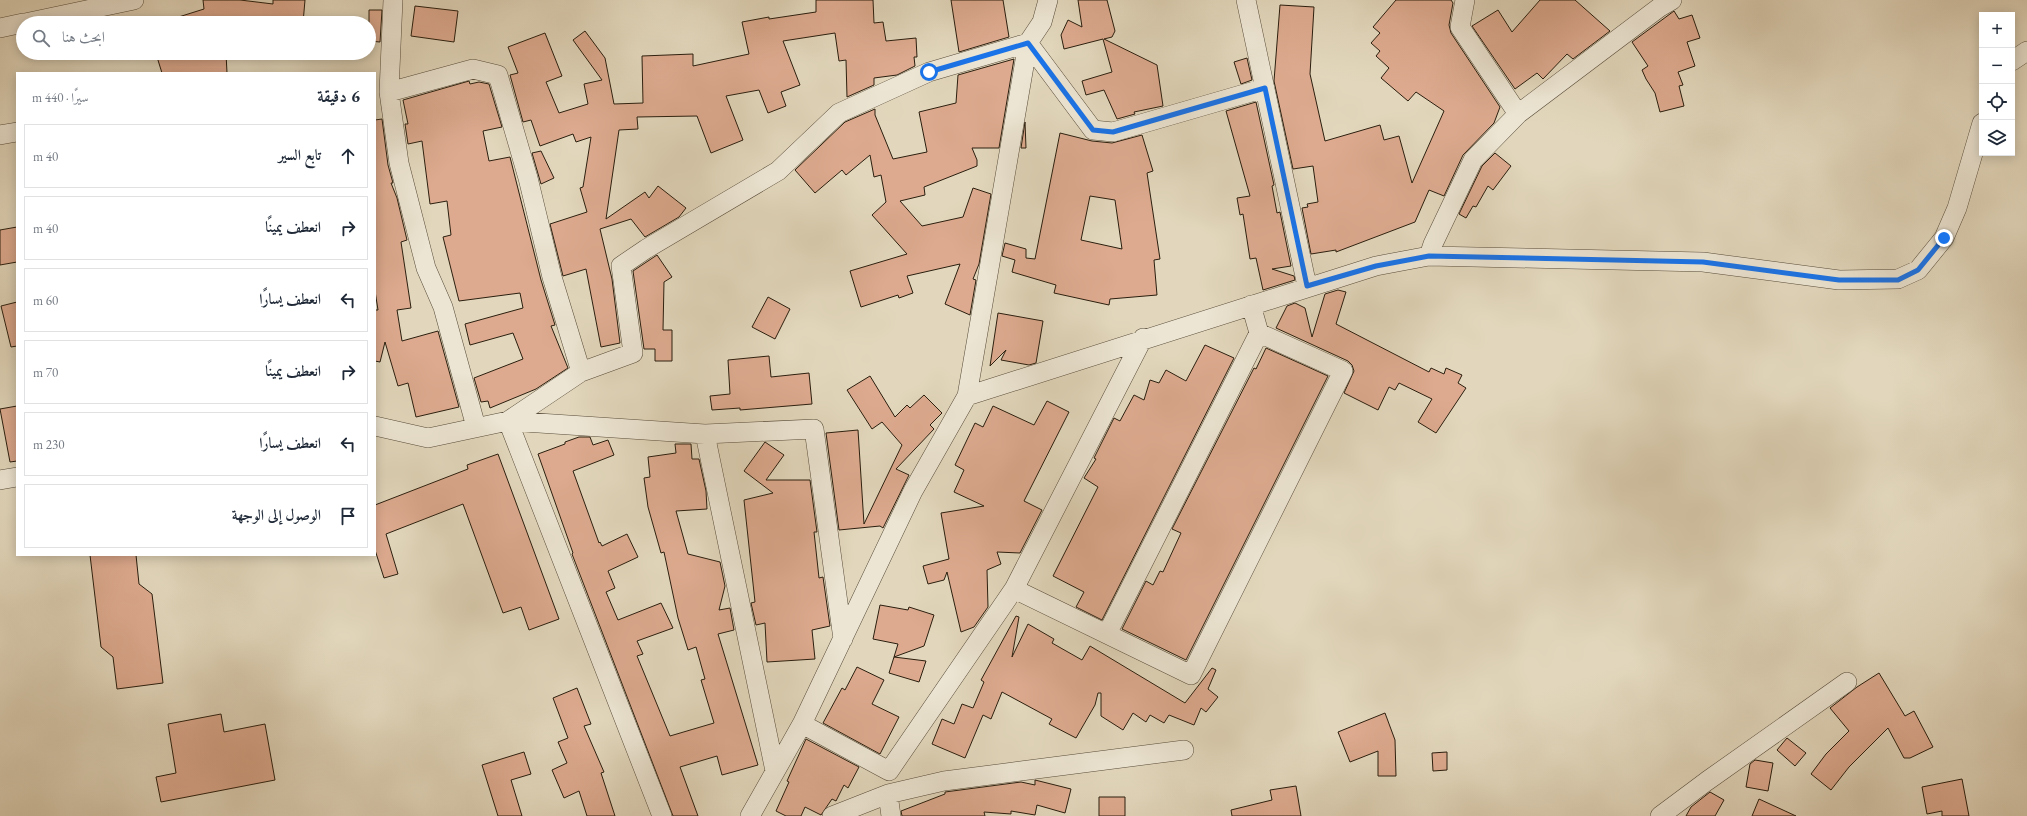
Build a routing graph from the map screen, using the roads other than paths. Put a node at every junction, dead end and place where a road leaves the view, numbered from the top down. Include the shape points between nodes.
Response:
1 (134, 0) edge
2 (393, 0) edge
3 (1048, 0) edge
4 (1246, 0) edge
5 (1465, 0) edge
6 (1672, 0) edge
7 (57, 16) edge
8 (1, 22) edge
9 (16, 23) edge
10 (1028, 43) junction
11 (2027, 51) edge
12 (2015, 59) edge
13 (1265, 88) junction
14 (389, 92) junction
15 (1518, 114) junction
16 (16, 132) edge
17 (1979, 133) edge
18 (0, 135) edge
19 (1429, 256) junction
20 (1307, 286) junction
21 (1251, 305) junction
22 (1259, 333) junction
23 (1143, 338) junction
24 (581, 372) junction
25 (966, 396) junction
26 (508, 421) junction
27 (376, 426) edge
28 (476, 427) junction
29 (705, 434) junction
30 (16, 477) edge
31 (0, 480) edge
32 (1014, 589) junction
33 (1107, 634) junction
34 (843, 639) junction
35 (1847, 682) dead end
36 (802, 724) junction
37 (1184, 750) dead end
38 (775, 771) junction
39 (888, 794) junction
40 (662, 816) edge
41 (750, 816) edge
42 (832, 816) edge
43 (891, 816) edge
44 (1660, 816) edge

1 - 7 street
2 - 14 street
3 - 10 street via 1042,22
4 - 13 street
5 - 15 street via 1460,27
6 - 15 street
8 - 9 street
10 - 13 street via 1093,130 1113,132
10 - 24 street via 929,72 839,113 778,171 621,266 633,353
10 - 25 street
11 - 12 street
13 - 20 street
14 - 24 street via 473,69 498,75 528,178 552,277
14 - 28 street via 399,163 426,268 443,307
15 - 19 street via 1472,160 1432,244
16 - 18 street
17 - 19 street via 1957,208 1944,238 1918,270 1898,280 1839,280 1703,262
19 - 20 street via 1376,266
20 - 21 street
21 - 22 street
21 - 23 street
22 - 33 street
22 - 33 street via 1343,371 1191,675
23 - 25 street
23 - 32 street
24 - 26 street
25 - 34 street via 913,491
26 - 28 street
26 - 29 street
26 - 40 street
27 - 28 street via 428,438
29 - 34 street via 814,429
29 - 38 street
30 - 31 street
32 - 33 street
32 - 36 street via 889,771
34 - 36 street
35 - 44 street
36 - 38 street
37 - 39 street via 944,781
38 - 41 street
39 - 42 street
39 - 43 street

